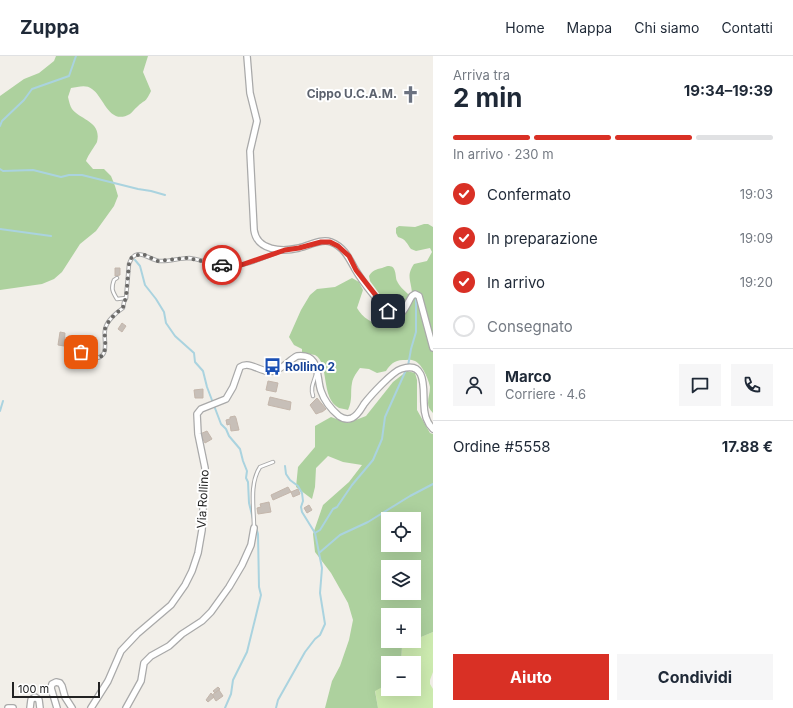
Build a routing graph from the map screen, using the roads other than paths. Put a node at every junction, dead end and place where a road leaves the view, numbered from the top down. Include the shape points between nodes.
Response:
1 (247, 56) edge
2 (285, 250) junction
3 (117, 278) dead end
4 (126, 298) junction
5 (79, 339) dead end
6 (88, 340) dead end
7 (433, 348) edge
8 (81, 352) junction
9 (317, 371) junction
10 (313, 396) dead end
11 (433, 429) edge
12 (273, 462) dead end
13 (254, 528) joint
14 (8, 708) edge
15 (13, 708) edge
16 (30, 708) edge
17 (40, 708) edge
18 (57, 708) edge
19 (72, 708) edge
20 (91, 708) edge
21 (126, 708) edge

1 - 2 street via 250,93 257,121 250,151 255,235 258,242 265,246
2 - 4 lane via 235,266 187,258 157,261 143,254 134,256 129,264
2 - 7 street via 325,241 338,246 349,256 369,288 394,316 401,314 412,296 419,296
3 - 4 lane via 114,280 112,291 118,299
4 - 8 lane via 123,308 105,329 103,354 99,358 90,358
5 - 8 lane via 78,346
6 - 8 lane
9 - 10 lane via 311,391
9 - 11 street via 321,391 327,402 340,417 349,419 356,415 396,371 405,368 416,369 424,385 426,415
9 - 20 street, Via Rollino via 311,360 300,356 272,372 244,364 238,369 233,387 226,399 198,411 196,419 205,468 202,530 196,562 185,585 171,605 121,651 108,681
12 - 13 lane via 260,467 255,477
13 - 21 street via 251,544 242,565 211,612 144,663 141,681
14 - 15 street
16 - 17 street via 31,700 35,697 39,700
18 - 19 street via 51,688 56,682 62,686

